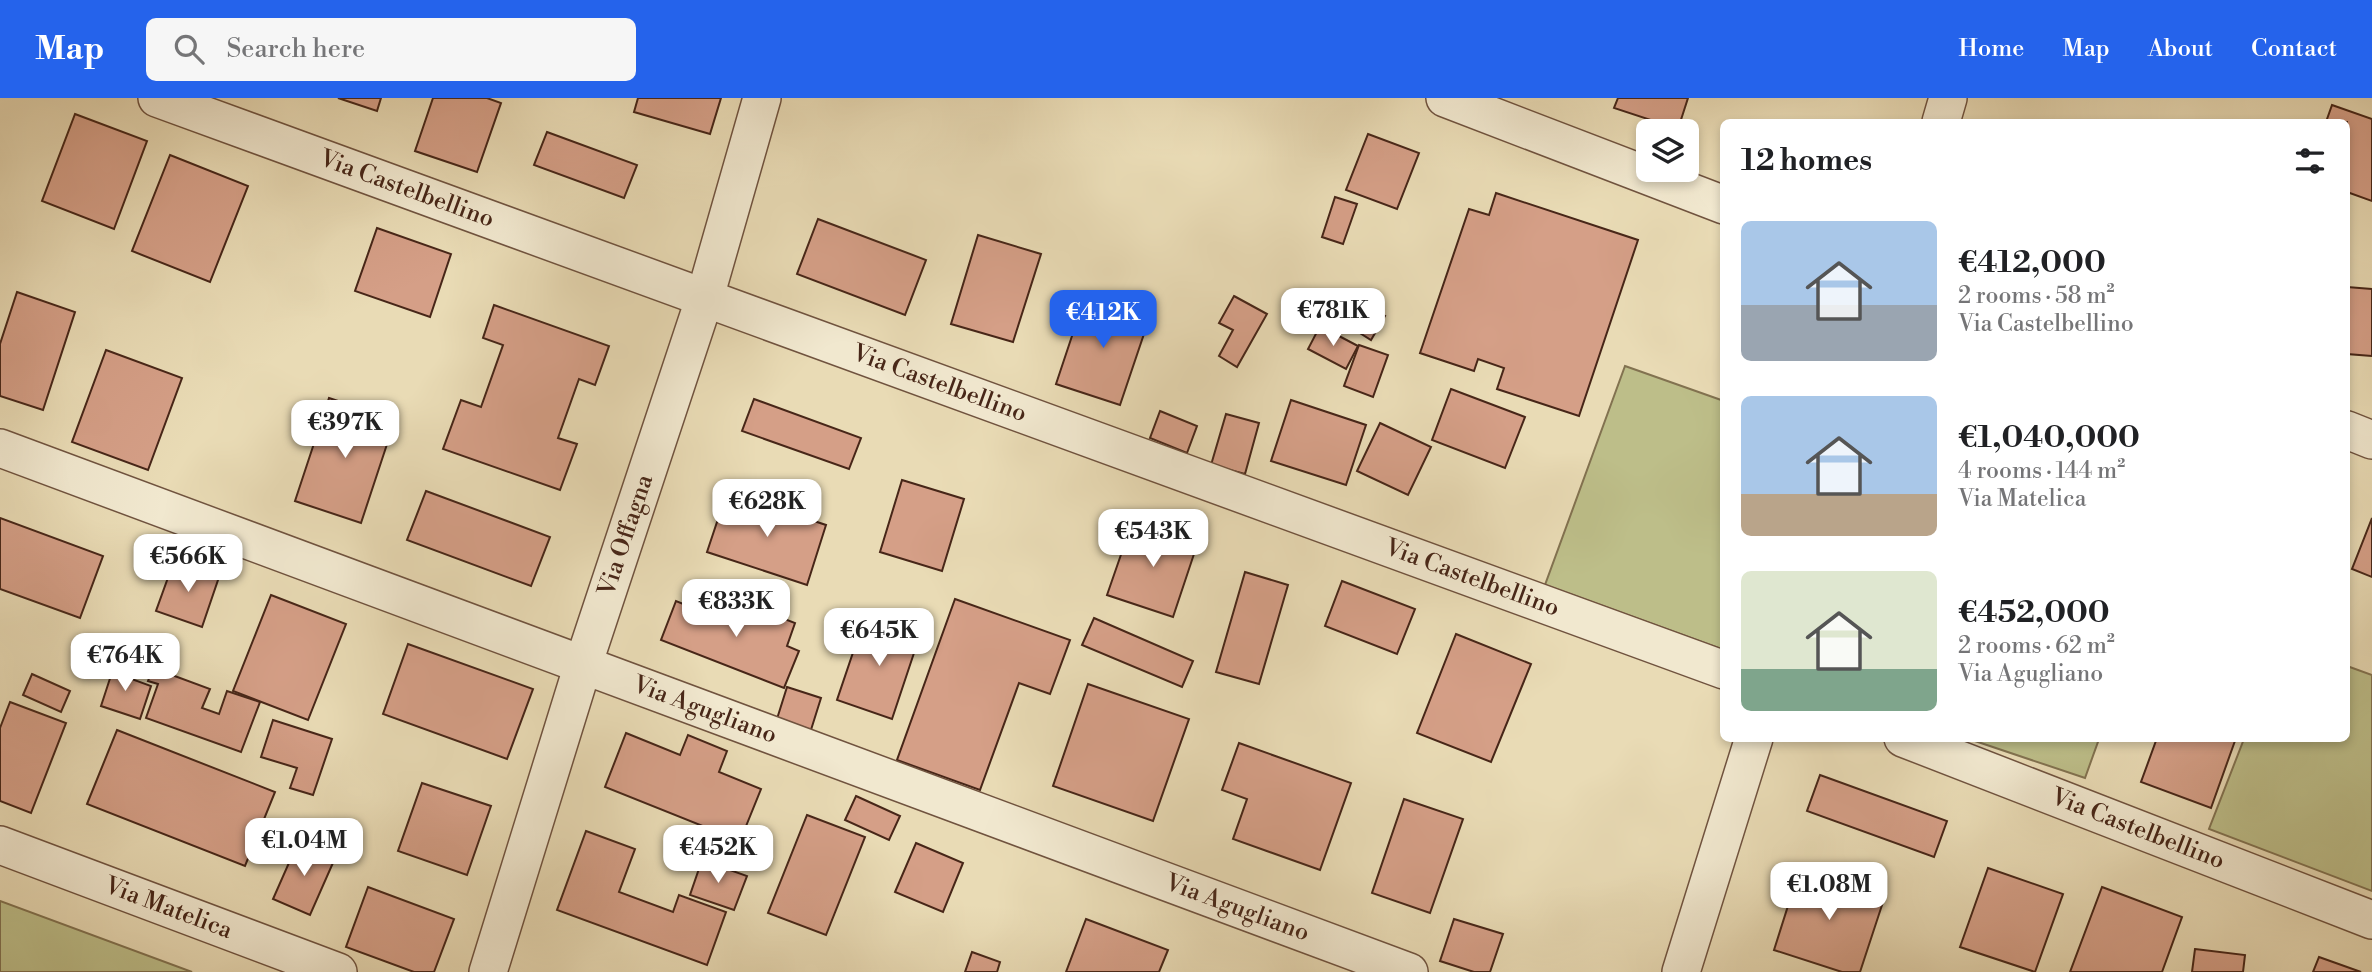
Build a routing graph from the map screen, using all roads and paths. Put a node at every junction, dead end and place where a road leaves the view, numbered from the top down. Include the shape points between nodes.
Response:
1 (157, 98) edge
2 (762, 98) edge
3 (1445, 98) edge
4 (1948, 98) edge
5 (1942, 119) edge
6 (1720, 203) edge
7 (705, 297) junction
8 (2350, 431) edge
9 (2372, 440) edge
10 (0, 448) edge
11 (583, 665) junction
12 (1720, 669) edge
13 (1753, 742) edge
14 (1913, 742) edge
15 (0, 845) edge
16 (2372, 920) edge
17 (338, 972) edge
18 (488, 972) edge
19 (1409, 972) edge
20 (1681, 972) edge

1 - 7 street, Via Castelbellino
2 - 7 street, Via Offagna
3 - 6 street
4 - 5 street
7 - 11 street, Via Offagna
7 - 12 street, Via Castelbellino
8 - 9 street
10 - 11 street, Via Agugliano
11 - 18 street, Via Offagna
11 - 19 street, Via Agugliano
13 - 20 street
14 - 16 street, Via Castelbellino
15 - 17 street, Via Matelica

